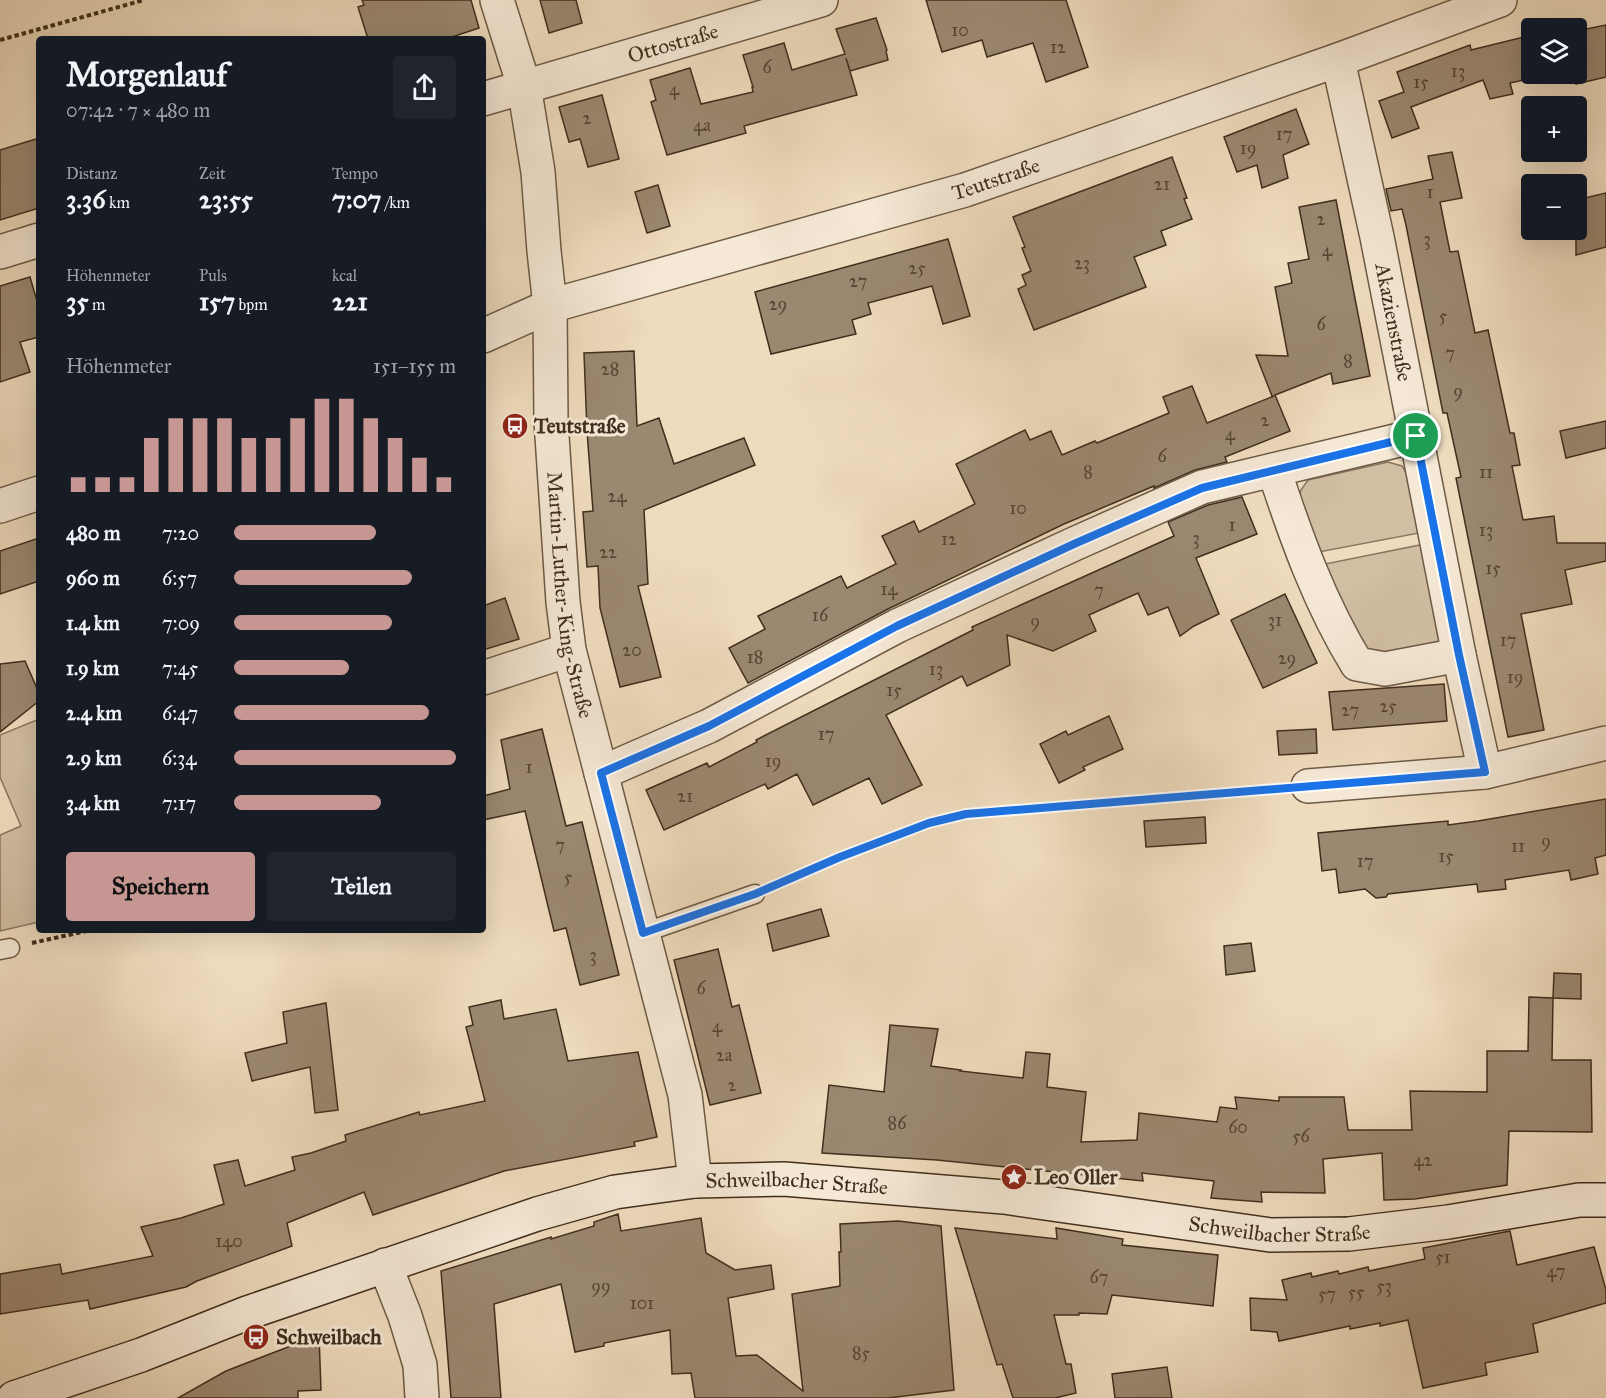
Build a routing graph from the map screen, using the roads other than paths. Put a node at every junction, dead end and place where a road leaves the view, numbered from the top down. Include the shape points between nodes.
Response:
1 (497, 0) edge
2 (821, 0) edge
3 (1500, 0) edge
4 (1338, 60) junction
5 (524, 86) junction
6 (486, 98) edge
7 (36, 241) edge
8 (0, 252) edge
9 (550, 306) junction
10 (486, 335) edge
11 (1416, 436) junction
12 (1274, 470) junction
13 (36, 494) edge
14 (0, 506) edge
15 (570, 650) junction
16 (1459, 655) junction
17 (486, 677) edge
18 (1606, 743) edge
19 (1485, 772) junction
20 (601, 773) junction
21 (1308, 786) road end
22 (755, 894) road end
23 (643, 933) junction
24 (695, 1181) junction
25 (1606, 1200) edge
26 (385, 1265) junction
27 (14, 1398) edge
28 (422, 1398) edge

1 - 5 street, Martin-Luther-King-Straße
2 - 5 street, Ottostraße
3 - 4 street, Teutstraße
4 - 9 street, Teutstraße via 964,190
4 - 11 street, Akazienstraße
5 - 6 street, Ottostraße
5 - 9 street, Martin-Luther-King-Straße via 538,172
7 - 8 street
9 - 10 street, Teutstraße
9 - 15 street, Martin-Luther-King-Straße via 550,421
11 - 12 street
11 - 16 street, Akazienstraße
12 - 16 street via 1319,592 1357,664 1385,669
12 - 20 street via 1202,488 1074,544 897,626 709,726
13 - 14 street
15 - 17 street
15 - 20 street, Martin-Luther-King-Straße
16 - 19 street, Akazienstraße
18 - 19 street
19 - 21 street
20 - 23 street, Martin-Luther-King-Straße
22 - 23 lane
23 - 24 street, Martin-Luther-King-Straße via 685,1095
24 - 25 street, Schweilbacher Straße via 784,1179 1004,1197 1270,1235 1349,1234 1579,1200
24 - 26 street, Schweilbacher Straße via 615,1192
26 - 27 street, Schweilbacher Straße
26 - 28 street via 420,1365

